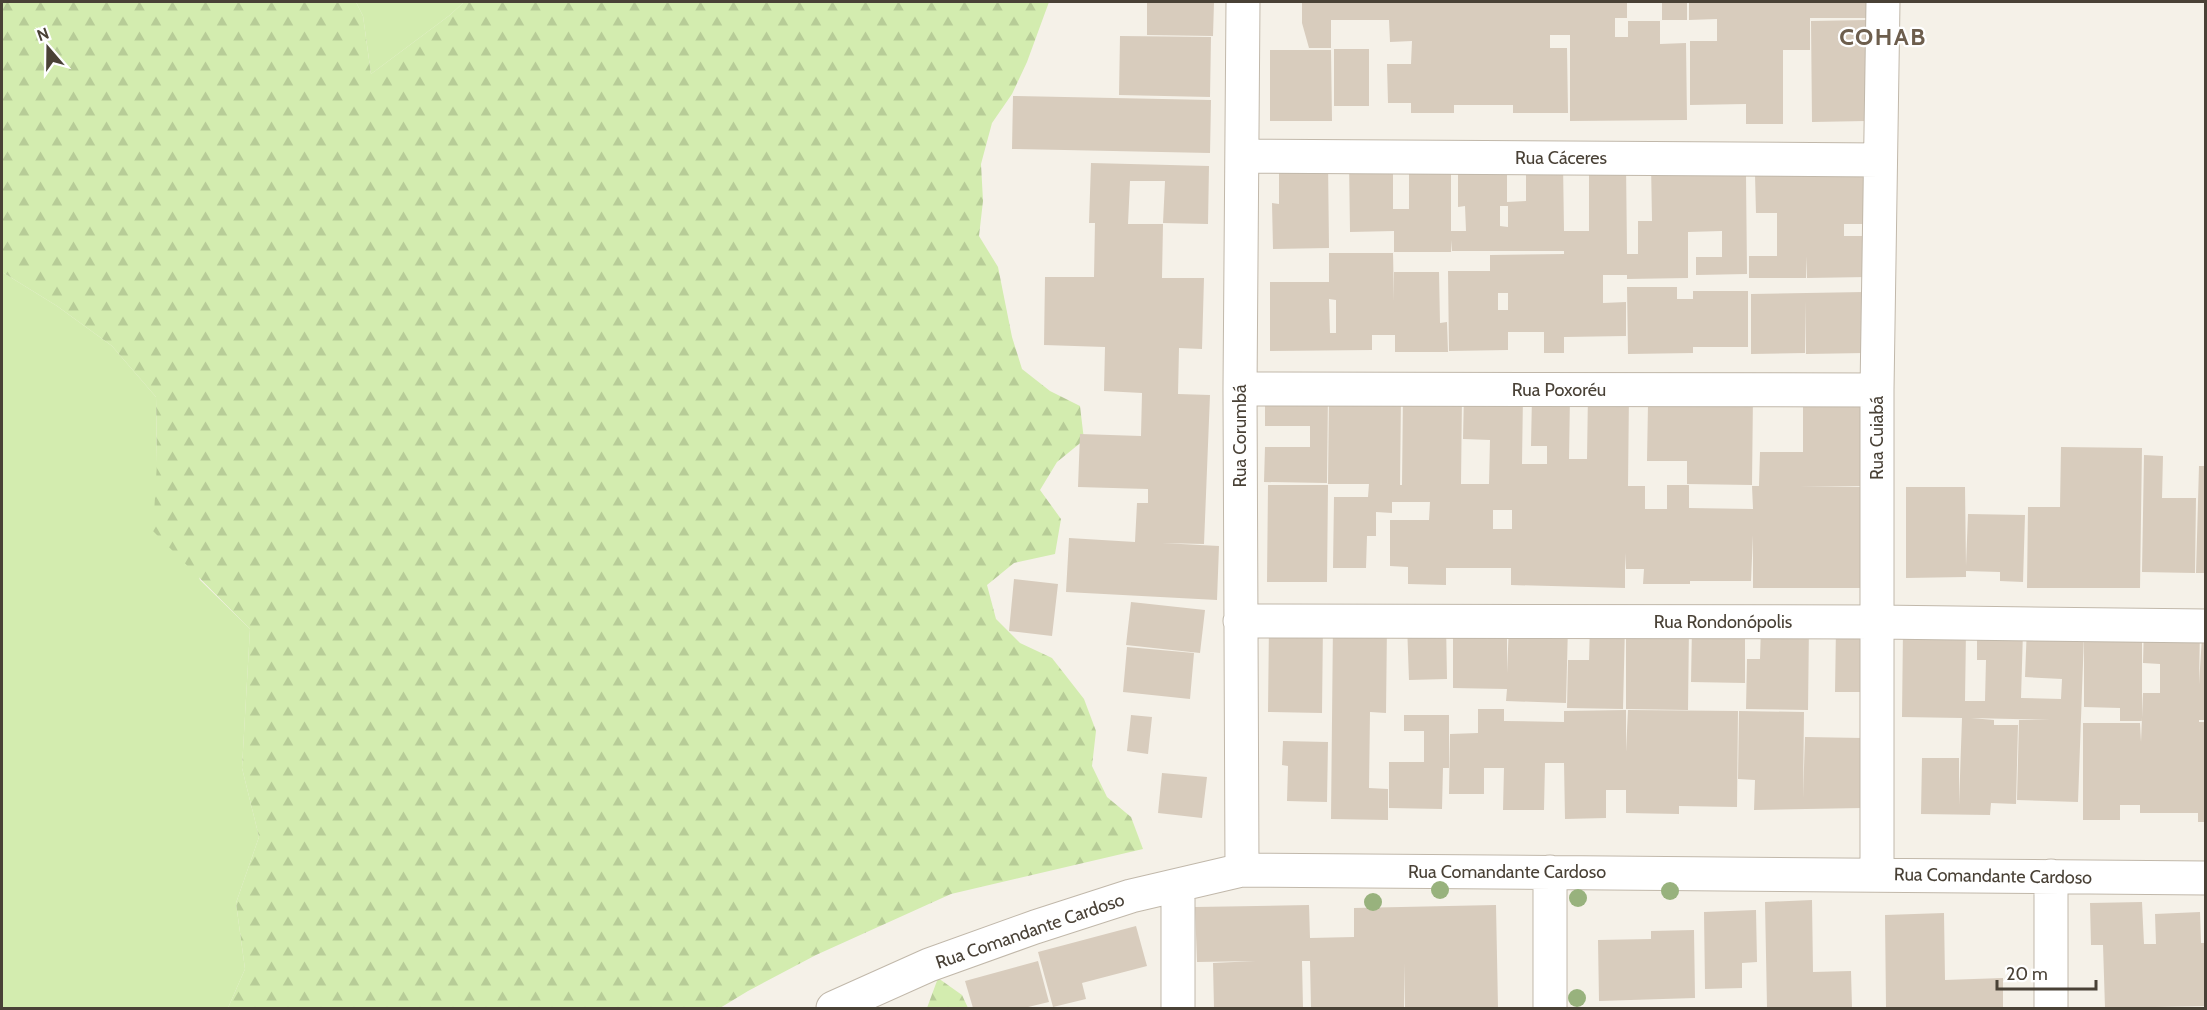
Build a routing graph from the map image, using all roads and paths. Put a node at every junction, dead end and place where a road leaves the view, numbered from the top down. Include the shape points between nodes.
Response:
1 (1243, 2) edge
2 (1883, 2) edge
3 (1242, 156) junction
4 (1880, 160) junction
5 (1240, 389) junction
6 (1877, 390) junction
7 (1240, 621) junction
8 (1878, 622) junction
9 (2205, 626) edge
10 (1242, 870) junction
11 (1550, 872) junction
12 (1876, 874) junction
13 (2051, 876) junction
14 (2205, 878) edge
15 (1179, 886) junction
16 (833, 1008) edge
17 (1178, 1008) edge
18 (1550, 1008) edge
19 (2051, 1008) edge

1 - 3 street, Rua Corumbá
2 - 4 street, Rua Cuiabá
3 - 4 street, Rua Cáceres
3 - 5 street, Rua Corumbá
4 - 6 street, Rua Cuiabá
5 - 6 street, Rua Poxoréu
5 - 7 street, Rua Corumbá
6 - 8 street, Rua Cuiabá
7 - 8 street, Rua Rondonópolis
7 - 10 street, Rua Corumbá
8 - 9 street, Rua Rondonópolis
8 - 12 street, Rua Cuiabá
10 - 11 street, Rua Comandante Cardoso
10 - 15 street, Rua Comandante Cardoso
11 - 12 street, Rua Comandante Cardoso
11 - 18 street
12 - 13 street, Rua Comandante Cardoso
13 - 14 street, Rua Comandante Cardoso
13 - 19 street
15 - 16 street, Rua Comandante Cardoso via 1131,896 1035,927 929,965
15 - 17 street

